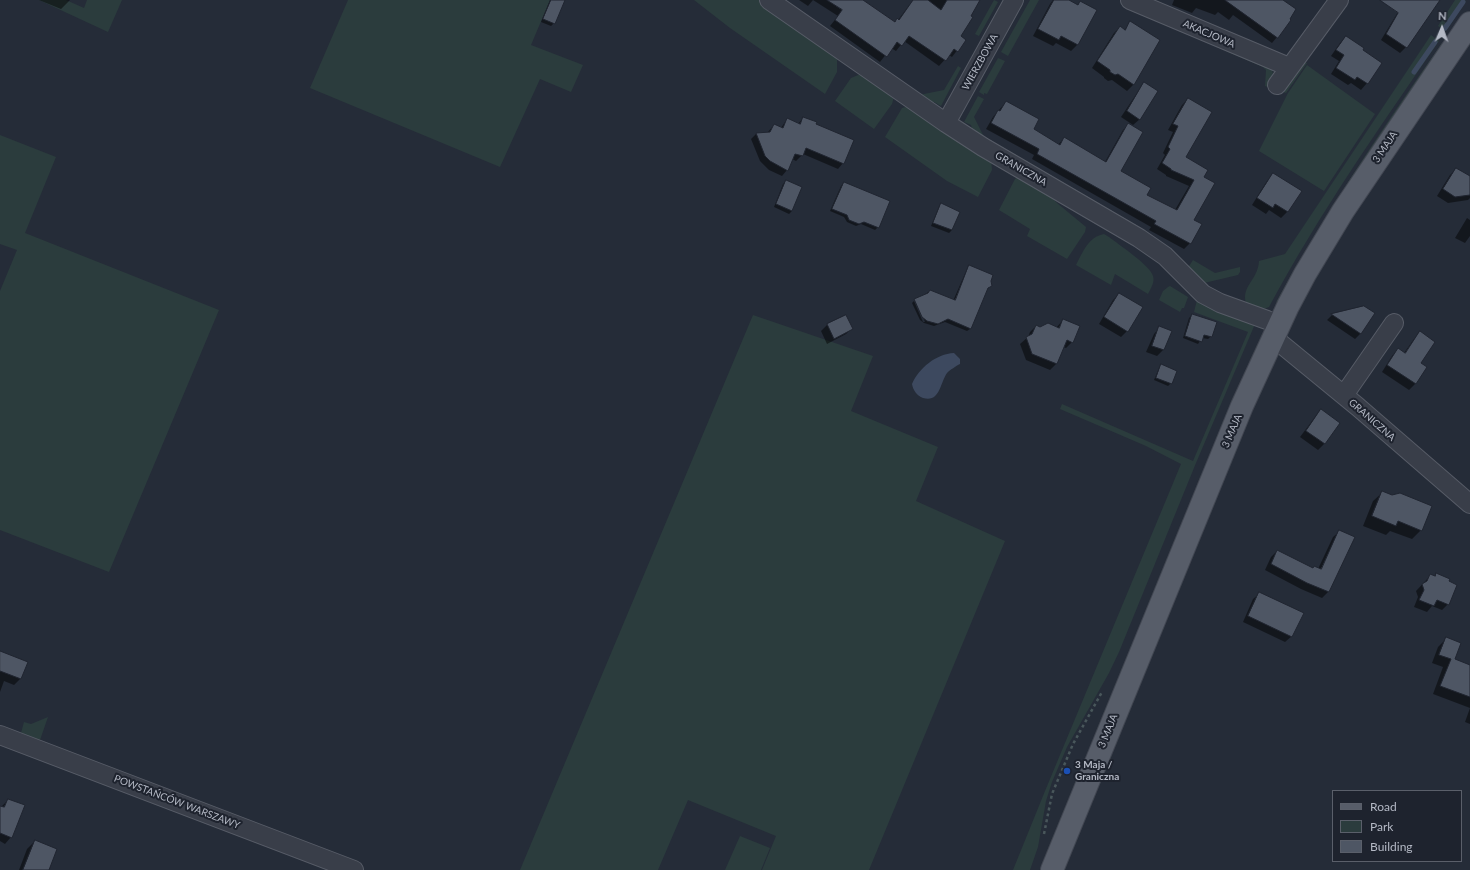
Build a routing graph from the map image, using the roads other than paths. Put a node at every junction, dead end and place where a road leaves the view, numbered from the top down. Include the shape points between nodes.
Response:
1 (769, 0) edge
2 (1014, 0) edge
3 (1130, 0) edge
4 (1338, 0) edge
5 (1470, 23) edge
6 (1289, 67) junction
7 (1277, 85) dead end
8 (946, 124) junction
9 (1394, 323) dead end
10 (1275, 332) junction
11 (1344, 396) junction
12 (1470, 504) edge
13 (0, 735) edge
14 (354, 870) edge
15 (1052, 870) edge

1 - 8 street, GRANICZNA
2 - 8 street, WIERZBOWA
3 - 6 street, AKACJOWA
4 - 6 street
5 - 10 main road, 3 MAJA via 1343,210 1305,274
6 - 7 street
8 - 10 street, GRANICZNA via 1138,238 1165,256 1197,289 1210,298
9 - 11 street
10 - 11 street, GRANICZNA via 1280,344
10 - 15 main road, 3 MAJA
11 - 12 street, GRANICZNA
13 - 14 street, POWSTAŃCÓW WARSZAWY

